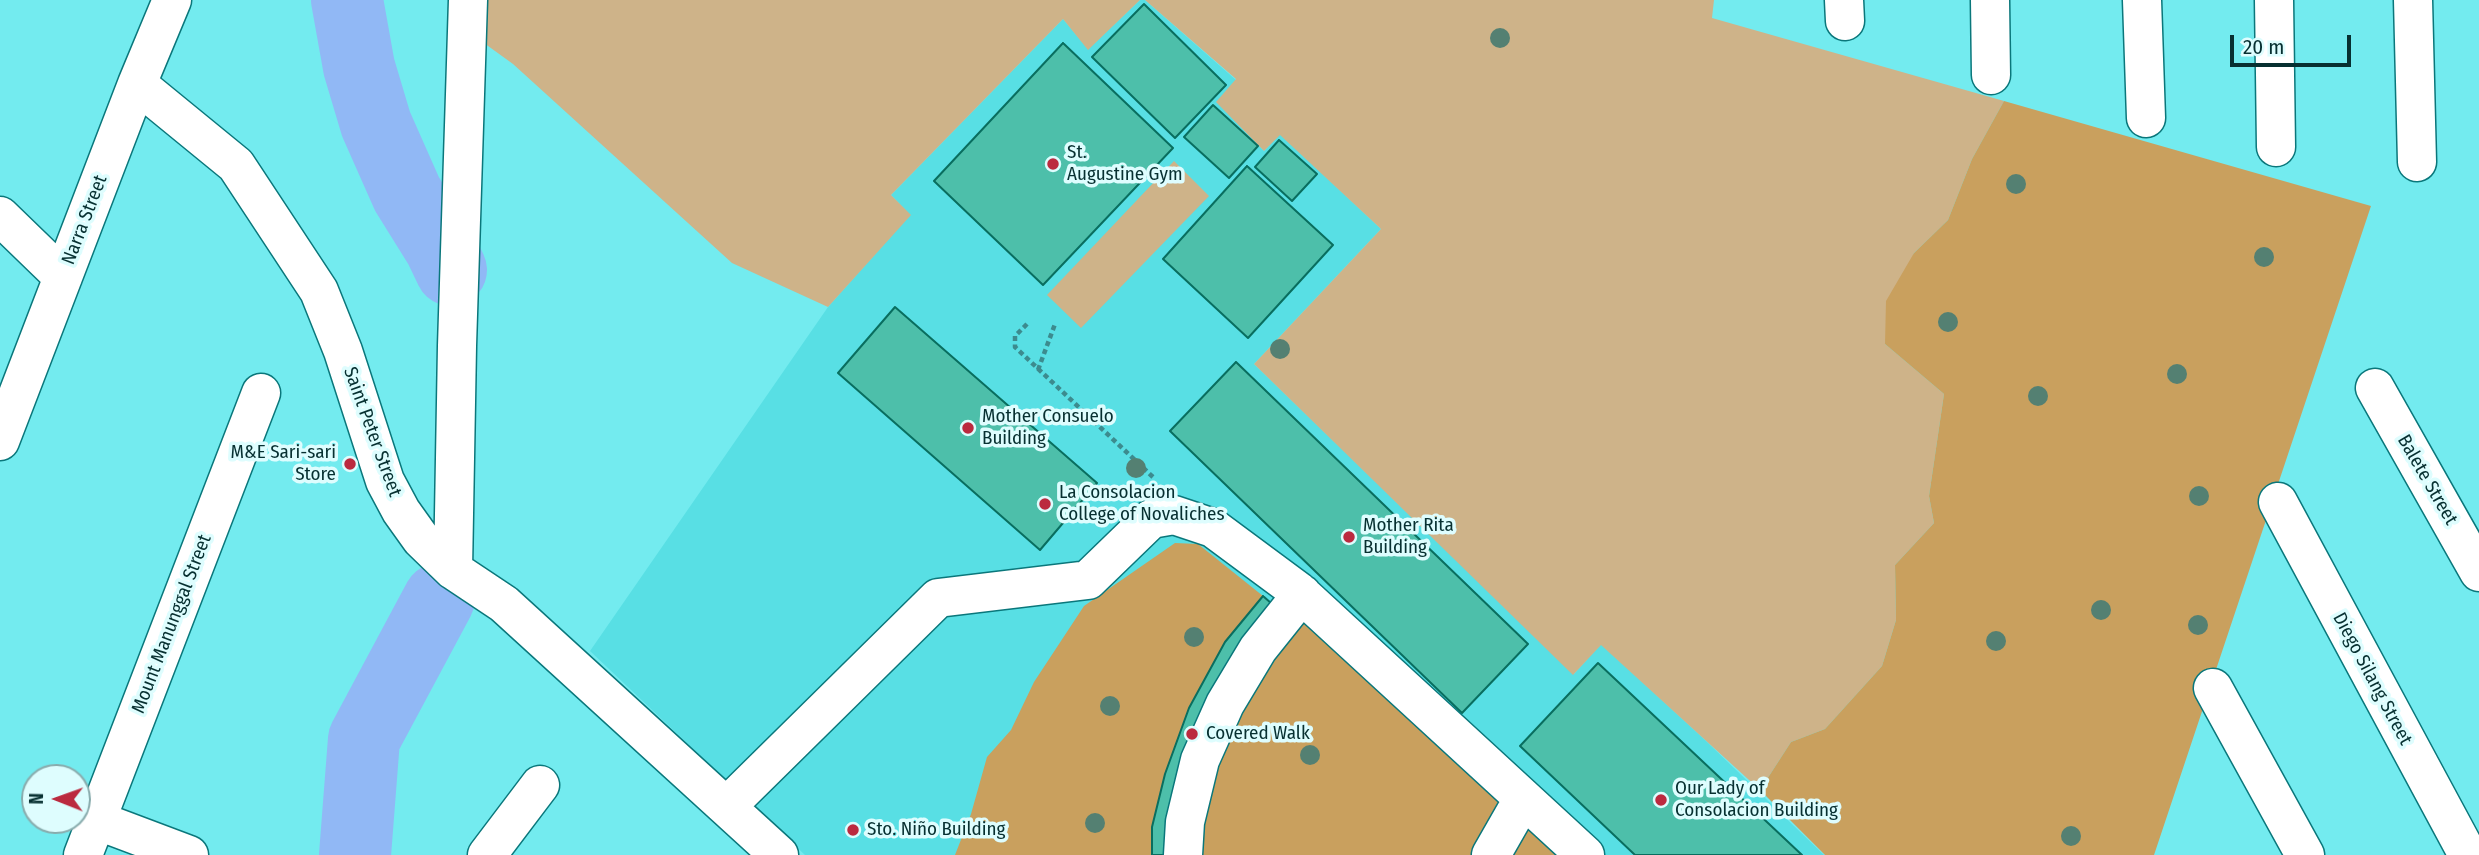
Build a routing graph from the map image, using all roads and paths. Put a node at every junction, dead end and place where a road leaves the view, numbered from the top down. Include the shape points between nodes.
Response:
1 (172, 0) edge
2 (468, 0) edge
3 (1990, 0) edge
4 (2142, 0) edge
5 (2274, 0) edge
6 (2413, 0) edge
7 (1991, 75) dead end
8 (137, 85) junction
9 (2146, 118) dead end
10 (2276, 147) dead end
11 (2417, 162) dead end
12 (0, 216) edge
13 (63, 277) junction
14 (1027, 324) dead end
15 (1055, 324) dead end
16 (1038, 370) junction
17 (2375, 388) dead end
18 (261, 393) dead end
19 (0, 441) edge
20 (1159, 483) dead end
21 (2278, 502) dead end
22 (453, 570) junction
23 (2479, 572) edge
24 (1302, 594) junction
25 (2213, 688) dead end
26 (540, 785) dead end
27 (1523, 799) junction
28 (727, 806) junction
29 (96, 820) junction
30 (83, 855) edge
31 (188, 855) edge
32 (487, 855) edge
33 (779, 855) edge
34 (1182, 855) edge
35 (1491, 855) edge
36 (1585, 855) edge
37 (2305, 855) edge
38 (2468, 855) edge

1 - 8 street, Narra Street
2 - 22 street
3 - 7 street
4 - 9 street
5 - 10 street
6 - 11 street
8 - 13 street, Narra Street
8 - 22 street, Saint Peter Street via 236,165 259,198 319,291 390,491 421,539
12 - 13 street
13 - 19 street, Narra Street
14 - 16 path via 1015,336 1015,347
15 - 16 path
16 - 20 path
17 - 23 street, Balete Street
18 - 29 street, Mount Manunggal Street
21 - 38 street, Diego Silang Street
22 - 28 street, Saint Peter Street via 504,604
24 - 27 street
24 - 28 street via 1213,528 1174,515 1151,519 1088,580 938,598
24 - 34 street via 1258,649 1225,704 1200,760
25 - 37 street
26 - 32 street
27 - 35 street
27 - 36 street
28 - 33 street, Saint Peter Street
29 - 30 street, Mount Manunggal Street
29 - 31 street

